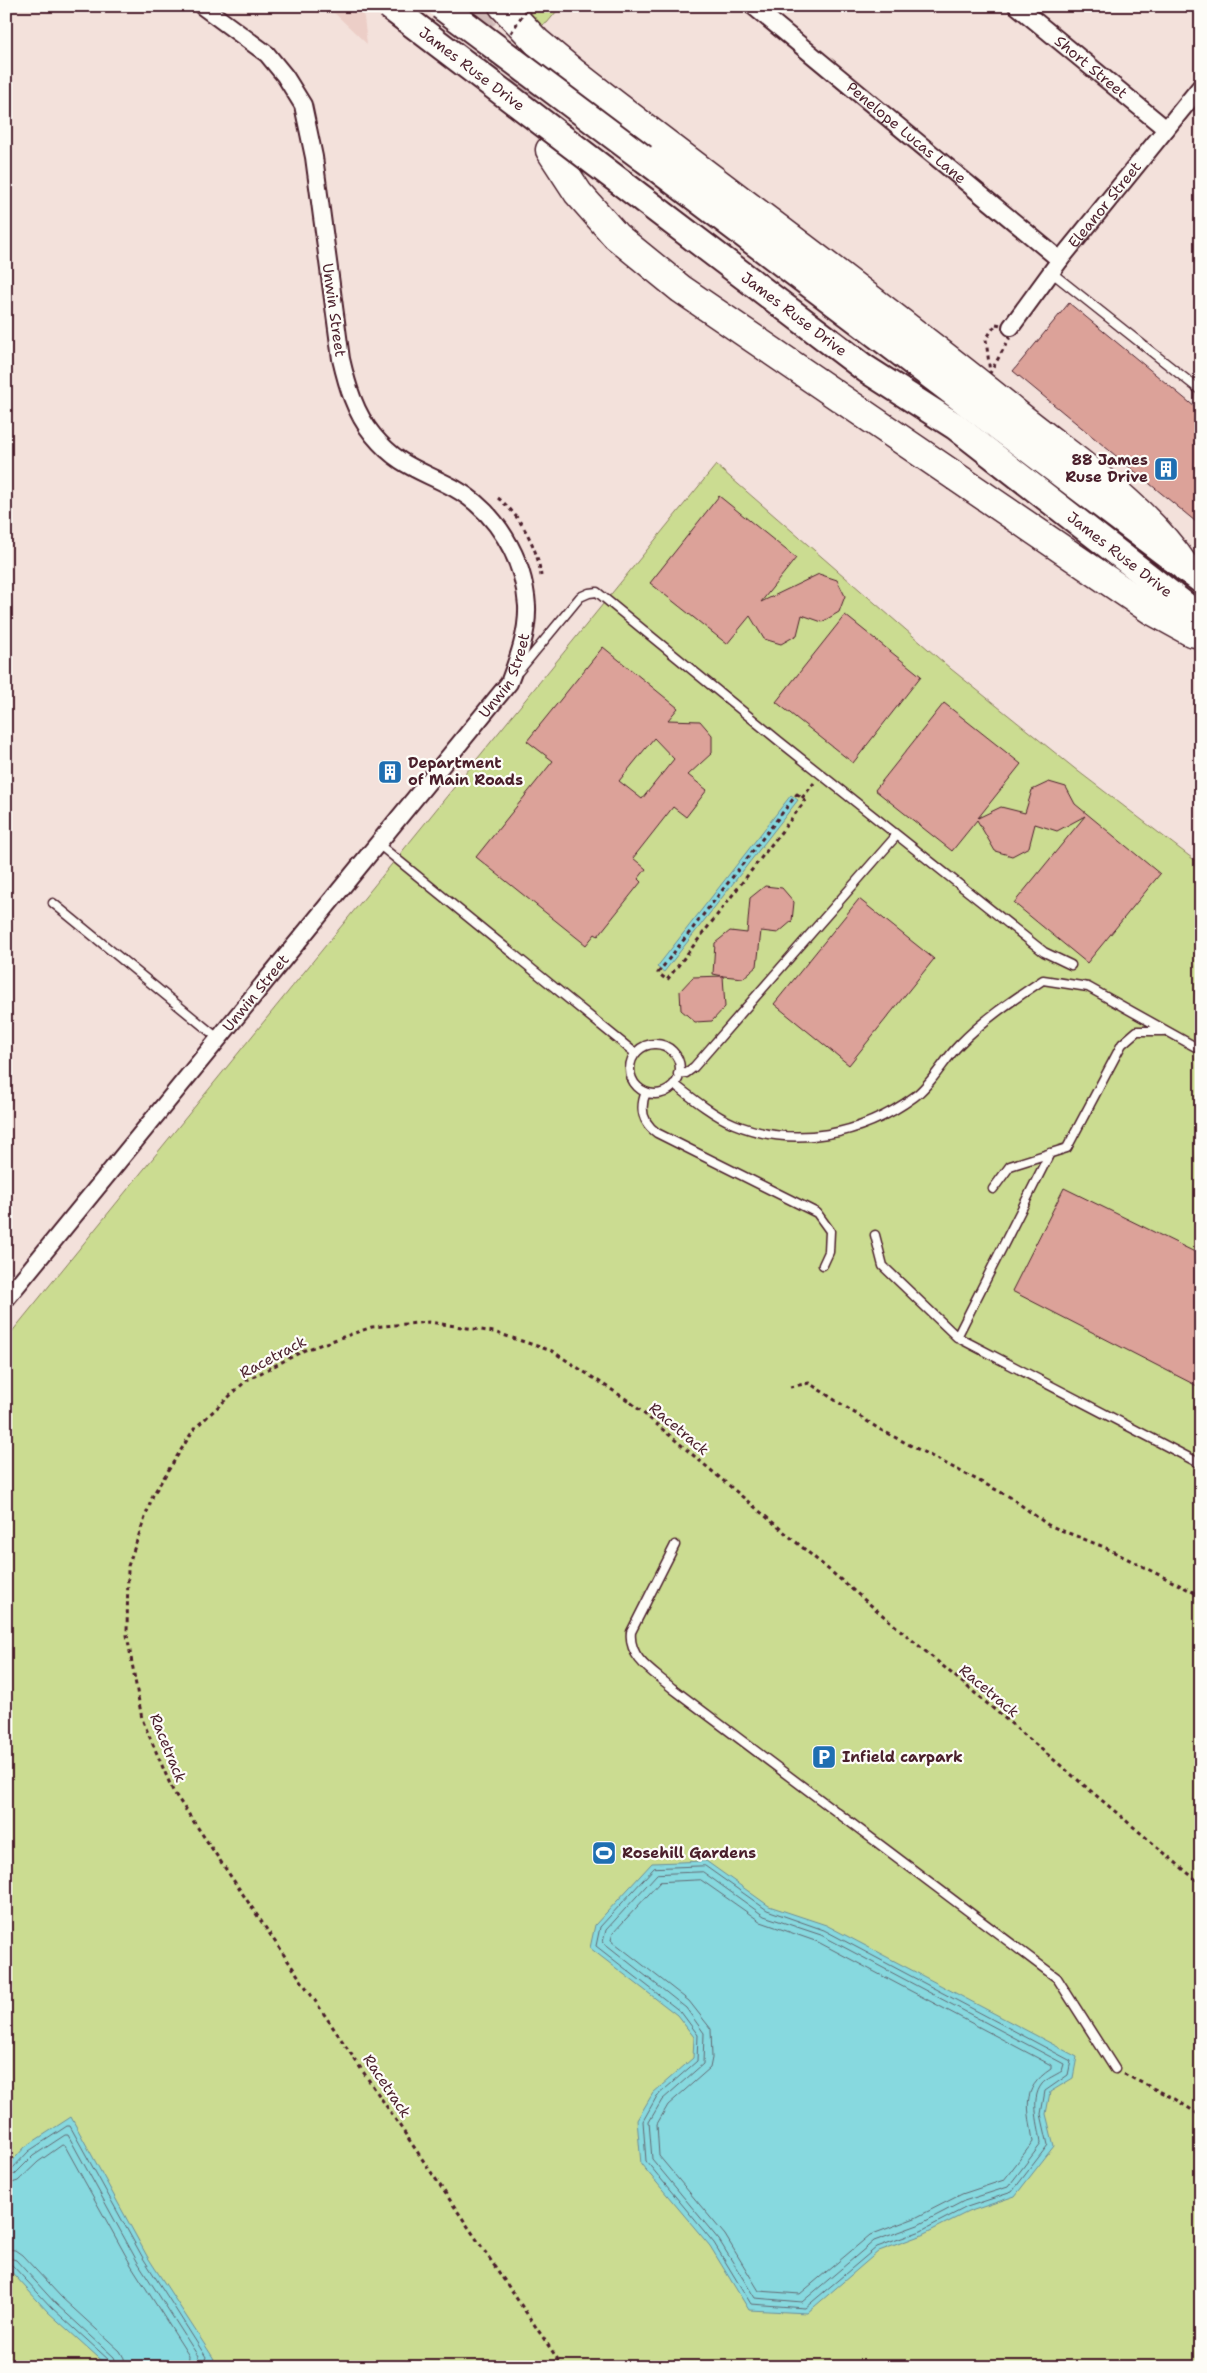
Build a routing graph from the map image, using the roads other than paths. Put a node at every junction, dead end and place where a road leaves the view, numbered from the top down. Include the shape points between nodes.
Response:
1 (202, 6) edge
2 (389, 6) edge
3 (441, 6) edge
4 (503, 6) edge
5 (754, 6) edge
6 (1017, 6) edge
7 (1201, 86) edge
8 (1166, 129) junction
9 (550, 150) dead end
10 (1056, 266) junction
11 (1011, 327) road end
12 (1201, 391) edge
13 (1193, 574) edge
14 (1201, 618) edge
15 (1201, 634) edge
16 (509, 683) junction
17 (897, 835) junction
18 (377, 843) junction
19 (53, 903) dead end
20 (1070, 965) dead end
21 (1165, 1031) junction
22 (219, 1039) junction
23 (1201, 1050) edge
24 (635, 1053) junction
25 (678, 1074) junction
26 (674, 1084) junction
27 (646, 1092) junction
28 (1050, 1153) junction
29 (993, 1189) dead end
30 (874, 1234) dead end
31 (823, 1265) dead end
32 (6, 1299) edge
33 (957, 1337) junction
34 (1201, 1464) edge
35 (675, 1545) dead end
36 (1115, 2069) road end

1 - 16 street, Unwin Street via 267,54 302,105 314,157 340,359 357,410 372,435 401,462 467,496 490,518 512,548 527,607 520,655
2 - 14 main road, James Ruse Drive, bridge via 866,369 955,426
3 - 13 main road, James Ruse Drive, bridge
4 - 13 highway via 537,42 572,72 930,344 1107,487 1172,546
5 - 10 street, Penelope Lucas Lane
6 - 8 street, Short Street
7 - 8 street, Eleanor Street
8 - 10 street, Eleanor Street
9 - 15 highway via 578,193 616,236 681,289 1151,610 1190,632
10 - 11 street, Eleanor Street
10 - 12 lane, Penelope Lucas Lane
16 - 17 lane via 580,597 597,592
16 - 18 street, Unwin Street
17 - 20 lane via 1044,952
17 - 25 lane via 694,1067
18 - 22 street, Unwin Street
18 - 24 lane
19 - 22 lane
21 - 23 lane
21 - 26 lane via 1088,987 1043,980 1000,1008 966,1039 915,1097 869,1122 825,1136 772,1136 733,1124
21 - 28 lane via 1137,1031 1122,1044 1067,1148
22 - 32 street, Unwin Street
24 - 25 lane via 649,1045 665,1046 676,1057
24 - 27 lane via 631,1075 639,1088
25 - 26 lane
26 - 27 lane via 661,1093
27 - 31 lane via 642,1113 657,1134 817,1213 830,1232 829,1252
28 - 29 lane via 1010,1166
28 - 33 lane
30 - 33 lane via 883,1266
33 - 34 lane
35 - 36 lane via 631,1632 630,1640 636,1657 672,1688 1057,1978

